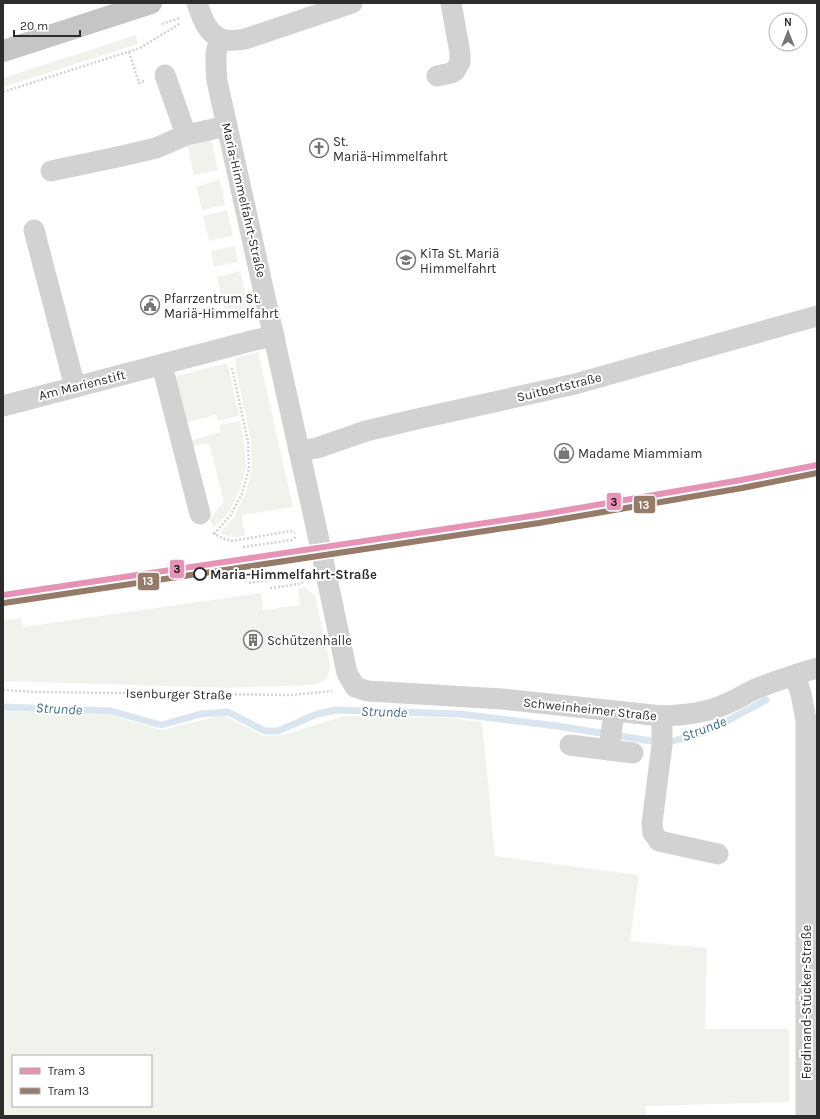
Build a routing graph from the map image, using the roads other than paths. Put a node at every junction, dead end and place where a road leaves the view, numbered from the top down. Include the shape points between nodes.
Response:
1 (151, 3) edge
2 (352, 3) edge
3 (451, 3) edge
4 (198, 7) edge
5 (220, 39) junction
6 (3, 51) edge
7 (437, 76) dead end
8 (157, 77) road end
9 (227, 126) junction
10 (186, 135) junction
11 (51, 171) dead end
12 (34, 230) dead end
13 (817, 316) edge
14 (274, 336) junction
15 (162, 365) junction
16 (75, 387) junction
17 (3, 406) edge
18 (300, 451) junction
19 (200, 514) road end
20 (817, 668) edge
21 (794, 674) junction
22 (817, 682) edge
23 (355, 687) joint
24 (611, 732) junction
25 (662, 732) junction
26 (570, 745) dead end
27 (633, 753) dead end
28 (718, 854) dead end
29 (806, 1116) edge

1 - 6 main road
2 - 5 street via 245,39
3 - 7 street via 460,62 451,74
4 - 5 street via 208,29
5 - 9 street, Maria-Himmelfahrt-Straße via 216,53 217,81
8 - 10 street
9 - 10 street
9 - 14 street, Maria-Himmelfahrt-Straße
10 - 11 street via 156,148
12 - 16 street
13 - 18 street, Suitbertstraße via 575,384 366,431 317,448
14 - 15 street, Am Marienstift
14 - 18 street, Maria-Himmelfahrt-Straße
15 - 16 street, Am Marienstift
15 - 19 street
16 - 17 street, Am Marienstift
18 - 23 street, Maria-Himmelfahrt-Straße via 347,673
20 - 21 street, Schweinheimer Straße
21 - 22 street
21 - 25 street, Schweinheimer Straße via 756,688 727,704 684,715
21 - 29 street, Ferdinand-Stücker-Straße via 806,720
23 - 24 street, Schweinheimer Straße via 368,691 502,699
24 - 25 street, Schweinheimer Straße
24 - 26 street
24 - 27 street
25 - 28 street via 653,833 659,841

